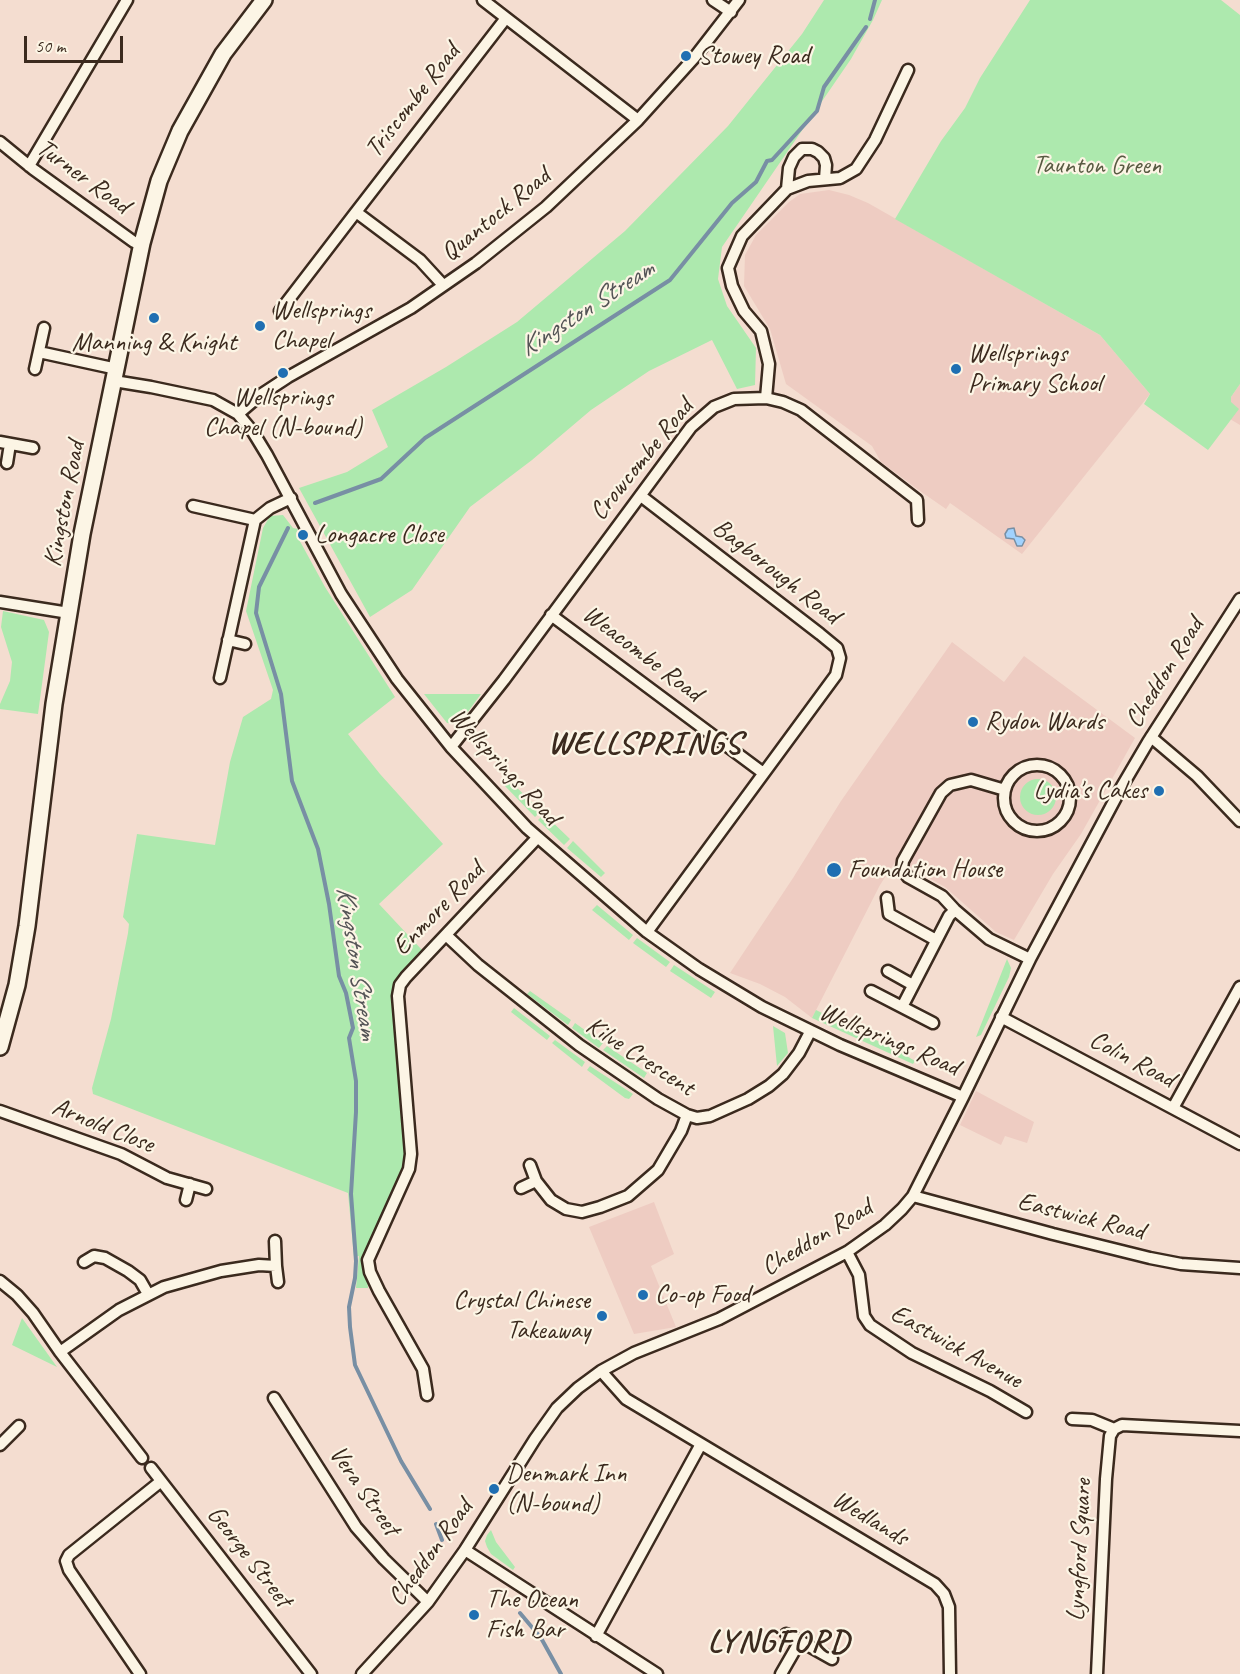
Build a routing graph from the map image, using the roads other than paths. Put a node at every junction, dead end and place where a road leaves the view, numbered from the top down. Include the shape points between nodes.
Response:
1 (128, 0) edge
2 (264, 0) edge
3 (483, 0) edge
4 (714, 0) edge
5 (739, 0) edge
6 (731, 12) junction
7 (506, 18) junction
8 (908, 70) dead end
9 (638, 120) junction
10 (0, 142) edge
11 (29, 166) junction
12 (825, 179) junction
13 (787, 189) junction
14 (356, 212) junction
15 (142, 243) junction
16 (443, 285) junction
17 (280, 311) dead end
18 (44, 328) dead end
19 (39, 352) junction
20 (35, 369) dead end
21 (116, 375) junction
22 (766, 398) junction
23 (238, 414) junction
24 (5, 443) edge
25 (33, 448) dead end
26 (7, 463) dead end
27 (640, 496) junction
28 (291, 498) junction
29 (194, 506) dead end
30 (255, 520) junction
31 (918, 520) dead end
32 (1240, 599) edge
33 (0, 602) edge
34 (69, 613) junction
35 (551, 615) junction
36 (228, 640) junction
37 (245, 644) dead end
38 (220, 678) dead end
39 (1151, 737) junction
40 (452, 747) junction
41 (762, 772) junction
42 (1005, 790) junction
43 (1240, 821) edge
44 (537, 838) junction
45 (887, 898) dead end
46 (955, 910) junction
47 (647, 932) junction
48 (446, 935) junction
49 (936, 940) junction
50 (1030, 959) junction
51 (888, 971) dead end
52 (913, 985) junction
53 (1240, 987) edge
54 (871, 991) dead end
55 (902, 1007) junction
56 (1001, 1017) junction
57 (933, 1023) dead end
58 (810, 1032) junction
59 (0, 1047) edge
60 (963, 1097) junction
61 (1173, 1108) junction
62 (0, 1111) edge
63 (687, 1115) junction
64 (1240, 1144) edge
65 (530, 1165) dead end
66 (536, 1181) junction
67 (190, 1184) junction
68 (521, 1188) dead end
69 (206, 1189) dead end
70 (913, 1196) junction
71 (186, 1200) dead end
72 (275, 1241) dead end
73 (847, 1252) junction
74 (84, 1262) dead end
75 (276, 1266) junction
76 (1240, 1268) edge
77 (0, 1281) edge
78 (278, 1282) dead end
79 (148, 1294) junction
80 (60, 1352) junction
81 (601, 1371) junction
82 (427, 1395) dead end
83 (274, 1398) dead end
84 (1026, 1412) dead end
85 (1072, 1419) dead end
86 (19, 1426) dead end
87 (1114, 1429) junction
88 (1240, 1431) edge
89 (701, 1444) junction
90 (0, 1445) edge
91 (142, 1458) dead end
92 (151, 1468) dead end
93 (160, 1482) junction
94 (465, 1550) junction
95 (428, 1602) junction
96 (786, 1634) dead end
97 (596, 1636) junction
98 (800, 1641) junction
99 (832, 1659) dead end
100 (140, 1674) edge
101 (311, 1674) edge
102 (362, 1674) edge
103 (657, 1674) edge
104 (781, 1674) edge
105 (950, 1674) edge
106 (1096, 1674) edge

1 - 11 street
2 - 15 street, Kingston Road via 223,54 180,131 159,181
3 - 7 street
4 - 6 street
5 - 6 street, Quantock Road
6 - 9 street, Quantock Road
7 - 9 street
7 - 14 street, Triscombe Road
8 - 12 street via 856,169 840,178
9 - 16 street, Quantock Road via 546,207
10 - 11 street, Turner Road
11 - 15 street, Turner Road via 134,242
12 - 13 street
12 - 13 street via 824,158 812,149 802,149 789,168
13 - 22 street via 742,236 728,268 744,311 761,331 769,364
14 - 16 street via 420,260
14 - 17 street, Triscombe Road
15 - 21 street, Kingston Road
16 - 23 street, Quantock Road via 411,308 288,377
18 - 19 street
19 - 20 street
19 - 21 street, Wellsprings Road
21 - 23 street, Wellsprings Road via 213,400
21 - 34 street, Kingston Road
22 - 27 street, Crowcombe Road via 734,399 702,416
22 - 31 street, Crowcombe Road via 801,410 917,500
23 - 28 street, Wellsprings Road via 253,432
24 - 25 street
24 - 26 street
27 - 35 street, Crowcombe Road
27 - 41 street, Bagborough Road via 837,648 840,658 836,675
28 - 30 street
28 - 40 street, Wellsprings Road via 362,628
29 - 30 street
30 - 36 street
32 - 39 street, Cheddon Road
33 - 34 street
34 - 59 street, Kingston Road via 27,926 17,985
35 - 40 street, Crowcombe Road
35 - 41 street, Weacombe Road
36 - 37 street
36 - 38 street
39 - 43 street via 1197,776
39 - 50 street, Cheddon Road
40 - 44 street, Wellsprings Road
41 - 47 street, Bagborough Road
42 - 42 street via 1017,771 1038,764 1050,766 1067,781 1071,804 1052,828 1031,830 1021,827 1007,811
42 - 46 street via 971,780 950,785 941,793 903,861 903,873 942,896
44 - 47 street, Wellsprings Road
44 - 48 street, Enmore Road
45 - 49 street via 889,914
46 - 49 street
46 - 50 street via 989,939
47 - 58 street, Wellsprings Road via 699,969
48 - 63 street, Kilve Crescent via 579,1045
48 - 82 street, Enmore Road via 400,985 411,1154 368,1260 379,1291 423,1369
49 - 52 street
50 - 56 street, Cheddon Road
51 - 52 street
52 - 55 street
53 - 61 street
54 - 55 street
55 - 57 street
56 - 60 street, Cheddon Road
56 - 61 street, Colin Road
58 - 60 street, Wellsprings Road
58 - 63 street, Kilve Crescent via 799,1053 769,1086 710,1116
60 - 70 street, Cheddon Road
61 - 64 street, Colin Road
62 - 67 street, Arnold Close via 121,1154 167,1178
63 - 66 street via 657,1170 628,1196 582,1212 551,1200
65 - 66 street
66 - 68 street
67 - 69 street, Arnold Close
67 - 71 street
70 - 73 street, Cheddon Road via 885,1225
70 - 76 street, Eastwick Road via 1150,1258
72 - 75 street
73 - 81 street, Cheddon Road via 719,1319 634,1353
73 - 84 street, Eastwick Avenue via 859,1275 864,1316 870,1325 912,1353
74 - 79 street via 94,1256 105,1258 140,1280
75 - 78 street
75 - 79 street via 221,1271
77 - 80 street via 33,1313
79 - 80 street
80 - 91 street
81 - 89 street, Wedlands via 626,1399
81 - 94 street, Cheddon Road via 557,1408
83 - 95 street, Vera Street via 356,1527
85 - 87 street via 1092,1420
86 - 90 street
87 - 88 street via 1122,1425
87 - 106 street, Lyngford Square via 1108,1447
89 - 97 street
89 - 105 street, Wedlands via 935,1584 949,1607
92 - 93 street, George Street
93 - 100 street via 66,1561
93 - 101 street, George Street
94 - 95 street, Cheddon Road
94 - 97 street
95 - 102 street, Cheddon Road
96 - 98 street
97 - 103 street
98 - 99 street
98 - 104 street

